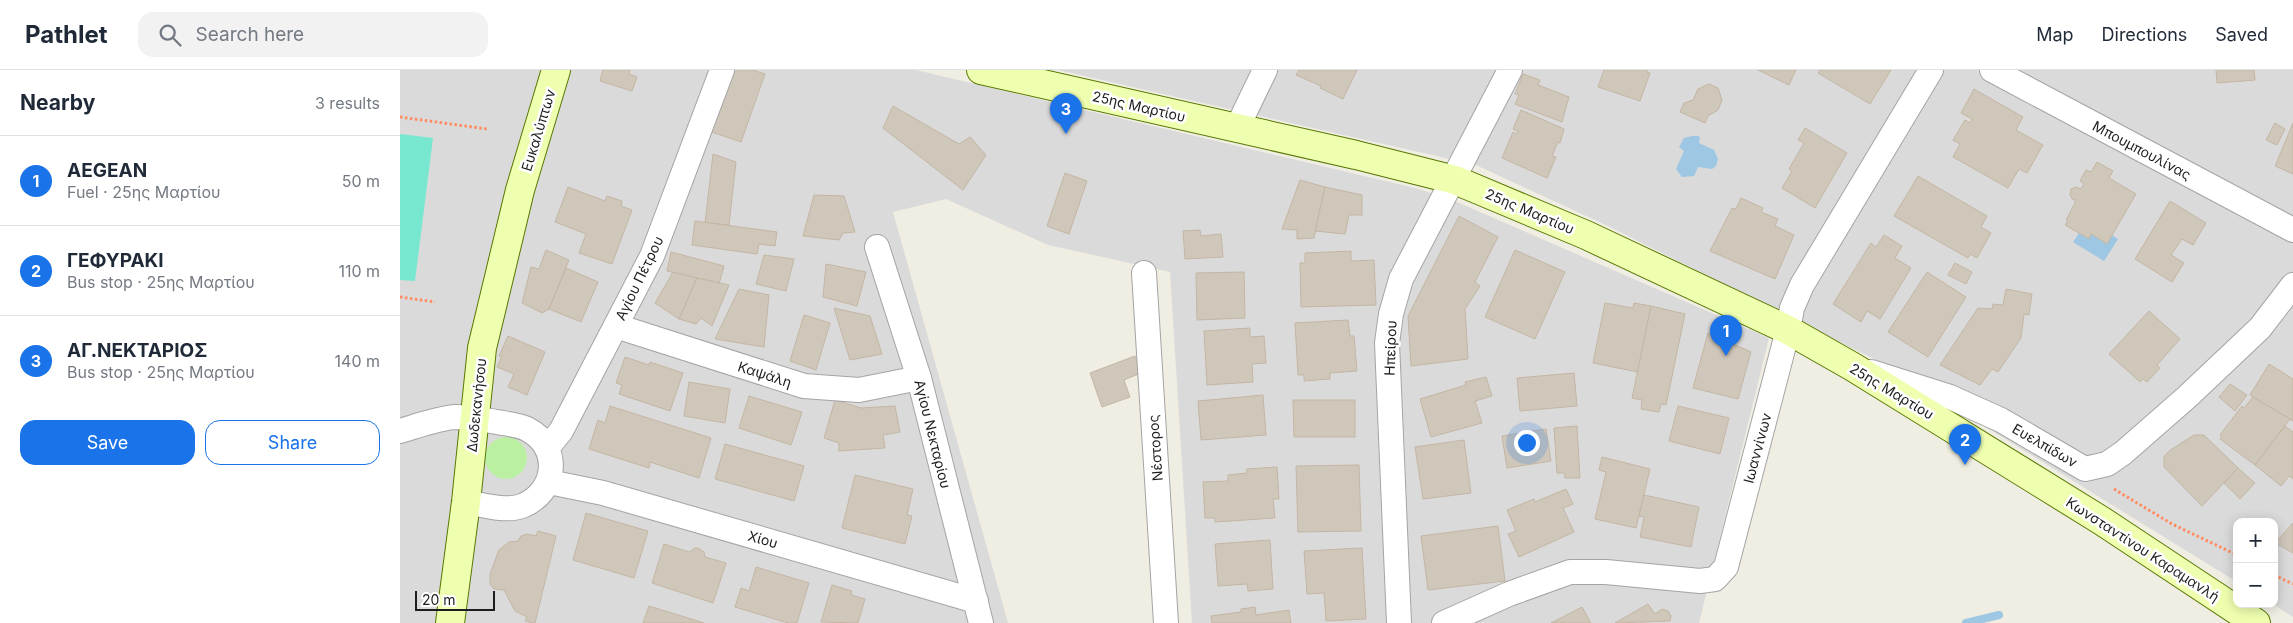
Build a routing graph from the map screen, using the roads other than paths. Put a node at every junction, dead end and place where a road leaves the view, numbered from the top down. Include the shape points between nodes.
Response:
1 (556, 70) edge
2 (722, 70) edge
3 (981, 70) edge
4 (1265, 70) edge
5 (1510, 70) edge
6 (1931, 70) edge
7 (1992, 70) edge
8 (1237, 128) junction
9 (1455, 180) junction
10 (520, 190) joint
11 (2293, 230) edge
12 (877, 248) dead end
13 (1144, 273) dead end
14 (2293, 285) edge
15 (616, 326) junction
16 (1788, 330) junction
17 (1853, 367) junction
18 (919, 378) junction
19 (475, 419) junction
20 (400, 431) edge
21 (547, 448) junction
22 (2030, 476) joint
23 (549, 482) junction
24 (466, 502) junction
25 (979, 612) edge
26 (450, 623) edge
27 (1166, 623) edge
28 (1399, 623) edge
29 (1444, 623) edge
30 (2256, 623) edge

1 - 10 main road, Ευκαλύπτων
2 - 15 street, Αγίου Πέτρου via 652,256
3 - 8 main road, 25ης Μαρτίου
4 - 8 street
5 - 9 street, Ηπείρου
6 - 16 street, Ιωαννίνων via 1802,285 1792,308
7 - 11 street, Μπουμπουλίνας
8 - 9 main road, 25ης Μαρτίου
9 - 16 main road, 25ης Μαρτίου via 1586,235
9 - 28 street, Ηπείρου via 1401,279 1391,314 1388,344
10 - 19 main road, Δωδεκανήσου via 482,348
12 - 18 street, Αγίου Νεκταρίου
13 - 27 street, Νέστορος
14 - 17 street, Ευελπίδων via 2260,328 2187,397 2123,453 2107,464 2085,469 2001,420 1950,397
15 - 18 street, Καψάλη via 804,386 859,390
15 - 21 street, Αγίου Πέτρου via 561,432
16 - 17 main road, 25ης Μαρτίου
16 - 29 street, Ιωαννίνων via 1726,567 1715,579 1700,581 1570,572
17 - 22 main road, 25ης Μαρτίου
18 - 25 street, Αγίου Νεκταρίου
19 - 20 street via 454,417
19 - 21 street via 527,429
19 - 24 main road, Δωδεκανήσου
21 - 23 street via 552,463
22 - 30 main road, Κωνσταντίνου Καραμανλή
23 - 24 street via 540,496 521,506 500,508
23 - 25 street, Χίου via 603,493
24 - 26 main road, Δωδεκανήσου

